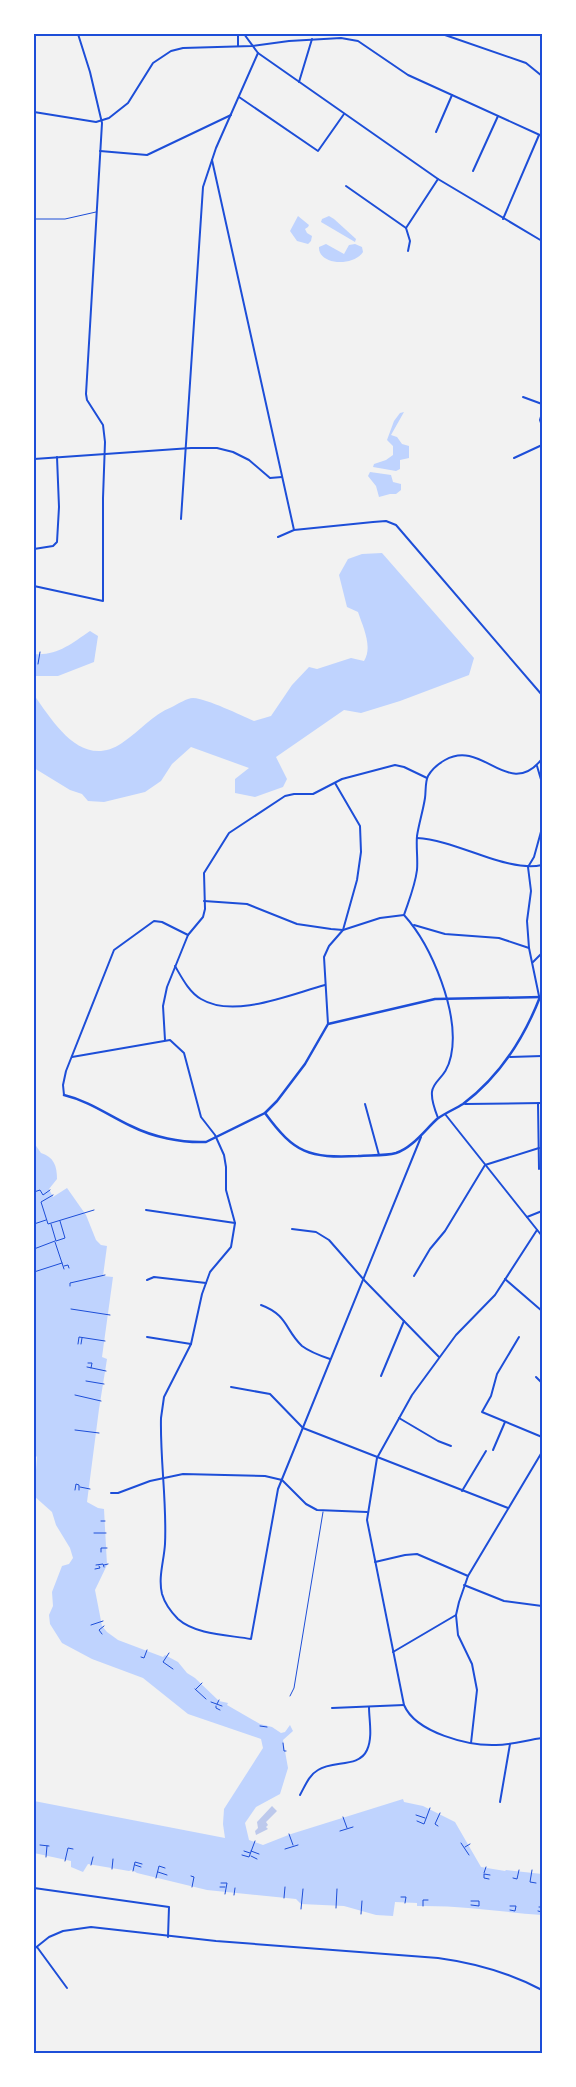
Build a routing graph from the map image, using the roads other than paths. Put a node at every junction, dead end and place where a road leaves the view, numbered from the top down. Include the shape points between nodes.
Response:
1 (78, 34) edge
2 (238, 34) edge
3 (244, 34) edge
4 (445, 36) dead end
5 (312, 39) junction
6 (238, 46) junction
7 (252, 46) junction
8 (258, 53) junction
9 (542, 76) edge
10 (299, 82) junction
11 (452, 95) junction
12 (239, 97) junction
13 (34, 112) edge
14 (344, 113) junction
15 (231, 115) junction
16 (498, 116) junction
17 (102, 121) junction
18 (436, 132) dead end
19 (541, 136) edge
20 (100, 151) junction
21 (212, 160) junction
22 (473, 171) dead end
23 (438, 179) junction
24 (346, 186) dead end
25 (96, 212) junction
26 (34, 219) edge
27 (503, 219) junction
28 (406, 228) junction
29 (542, 241) edge
30 (408, 251) dead end
31 (523, 397) dead end
32 (542, 404) edge
33 (542, 413) edge
34 (542, 426) edge
35 (542, 445) edge
36 (187, 448) junction
37 (104, 453) junction
38 (57, 457) junction
39 (514, 458) dead end
40 (34, 459) edge
41 (283, 477) junction
42 (181, 519) dead end
43 (294, 530) junction
44 (278, 537) dead end
45 (34, 548) edge
46 (34, 586) edge
47 (542, 694) edge
48 (542, 759) edge
49 (537, 766) junction
50 (427, 778) junction
51 (542, 783) edge
52 (335, 784) junction
53 (542, 828) edge
54 (417, 838) junction
55 (542, 865) edge
56 (528, 867) junction
57 (204, 900) junction
58 (404, 915) junction
59 (413, 925) junction
60 (343, 930) junction
61 (188, 935) junction
62 (529, 948) junction
63 (542, 953) edge
64 (533, 962) junction
65 (175, 966) junction
66 (325, 985) junction
67 (541, 997) edge
68 (446, 998) junction
69 (328, 1024) junction
70 (165, 1041) junction
71 (72, 1056) junction
72 (542, 1056) edge
73 (508, 1057) junction
74 (64, 1095) joint
75 (538, 1103) junction
76 (542, 1103) edge
77 (365, 1104) dead end
78 (462, 1104) junction
79 (265, 1113) junction
80 (445, 1114) junction
81 (438, 1119) junction
82 (423, 1132) junction
83 (216, 1138) junction
84 (539, 1148) junction
85 (542, 1152) edge
86 (539, 1153) junction
87 (379, 1155) junction
88 (486, 1165) junction
89 (539, 1169) dead end
90 (146, 1210) dead end
91 (542, 1210) edge
92 (527, 1217) junction
93 (235, 1223) junction
94 (292, 1229) dead end
95 (537, 1230) junction
96 (542, 1236) edge
97 (414, 1276) dead end
98 (363, 1279) junction
99 (505, 1279) junction
100 (147, 1280) dead end
101 (206, 1283) junction
102 (261, 1305) dead end
103 (542, 1311) edge
104 (404, 1321) junction
105 (147, 1337) dead end
106 (519, 1338) dead end
107 (191, 1344) junction
108 (439, 1357) junction
109 (330, 1359) junction
110 (381, 1376) dead end
111 (536, 1377) dead end
112 (542, 1383) edge
113 (231, 1387) dead end
114 (399, 1418) junction
115 (505, 1422) junction
116 (302, 1428) junction
117 (542, 1436) edge
118 (451, 1446) dead end
119 (493, 1450) dead end
120 (486, 1451) dead end
121 (542, 1452) edge
122 (377, 1458) junction
123 (163, 1478) junction
124 (282, 1480) junction
125 (462, 1491) junction
126 (111, 1493) dead end
127 (509, 1508) junction
128 (323, 1511) junction
129 (367, 1512) junction
130 (376, 1562) junction
131 (468, 1576) junction
132 (464, 1585) junction
133 (542, 1606) edge
134 (456, 1615) junction
135 (393, 1652) junction
136 (290, 1696) dead end
137 (404, 1705) junction
138 (369, 1706) junction
139 (332, 1708) dead end
140 (542, 1738) edge
141 (471, 1743) junction
142 (510, 1744) junction
143 (300, 1795) dead end
144 (500, 1802) dead end
145 (34, 1888) edge
146 (168, 1937) junction
147 (37, 1947) junction
148 (34, 1949) edge
149 (67, 1988) dead end
150 (542, 1990) edge

1 - 17 street
2 - 6 street
3 - 7 street
4 - 9 street via 526,63
5 - 7 street
5 - 10 street
5 - 11 street via 358,40 408,75
6 - 7 street
6 - 17 street via 184,48 159,57 128,103
7 - 8 street
8 - 10 street
8 - 12 street
10 - 14 street
11 - 16 street
11 - 18 street
12 - 14 street via 318,151
12 - 15 street
13 - 17 street
14 - 23 street
15 - 20 street via 147,155
15 - 21 street
16 - 19 street
16 - 22 street
17 - 20 street
19 - 27 street
20 - 25 street
21 - 36 street via 201,207
21 - 41 street
23 - 27 street
23 - 28 street
24 - 28 street
25 - 26 lane via 65,219
25 - 37 street via 86,394 104,430
27 - 29 street
28 - 30 street via 410,241
31 - 32 street
33 - 34 street
35 - 39 street
36 - 37 street
36 - 41 street via 217,448 233,452 249,460 269,477
36 - 42 street
37 - 38 street
37 - 46 street via 102,600
38 - 40 street
38 - 45 street via 57,542 53,546
41 - 43 street
43 - 44 street
43 - 47 street via 386,521 394,524
48 - 49 street
49 - 50 street via 508,774 477,758 463,755 442,762
49 - 51 street
50 - 52 street via 395,765 348,777
50 - 54 street
52 - 57 street via 313,794 285,796 230,833 204,873
52 - 60 street via 361,832 357,880
53 - 56 street
54 - 56 street via 442,841
54 - 58 street via 417,872
55 - 56 street
56 - 62 street via 531,891 526,921
57 - 60 street via 247,904 297,924
57 - 61 street via 203,917
58 - 59 street
58 - 60 street via 380,918
59 - 62 street via 445,934 499,938
59 - 68 street via 436,968
60 - 66 street via 324,957
61 - 65 street
61 - 71 street via 154,921 114,950
62 - 64 street
63 - 64 street
64 - 67 street
65 - 66 street via 195,994 216,1004 258,1004
65 - 70 street via 163,1006
66 - 69 street
67 - 68 street
67 - 73 street
68 - 69 street via 425,1000
68 - 81 street via 453,1045 448,1065 431,1090 431,1102
69 - 79 street via 287,1089
70 - 71 street
70 - 83 street via 170,1040 184,1054 201,1117
71 - 74 street via 63,1085
72 - 73 street
73 - 78 street
74 - 83 street via 88,1102 155,1136 197,1142
75 - 76 street
75 - 78 street
75 - 84 street
77 - 87 street
78 - 80 street
79 - 83 street
79 - 87 street via 289,1141 310,1154 331,1157
80 - 81 street
80 - 88 street
81 - 82 street
82 - 87 street via 398,1152
82 - 98 street
83 - 93 street via 225,1161 226,1190
84 - 86 street
84 - 88 street
85 - 86 street
86 - 89 street
88 - 92 street
88 - 97 street
90 - 93 street
91 - 92 street
92 - 95 street
93 - 101 street via 231,1247 214,1266
94 - 98 street via 308,1230 323,1236
95 - 96 street
95 - 99 street
98 - 104 street
98 - 109 street
99 - 103 street
99 - 108 street via 490,1301
100 - 101 street via 154,1277
101 - 107 street
102 - 109 street via 282,1318 304,1347
104 - 108 street
104 - 110 street
105 - 107 street
106 - 115 street via 496,1374 491,1396 482,1412
107 - 123 street via 163,1402
108 - 114 street
109 - 116 street
111 - 112 street
113 - 116 street via 270,1394
114 - 118 street
114 - 122 street
115 - 117 street
115 - 119 street
116 - 122 street
116 - 124 street
120 - 125 street
121 - 127 street
122 - 125 street
122 - 129 street
123 - 124 street via 202,1474 265,1476
123 - 124 street via 165,1544 160,1582 168,1607 179,1620 191,1627 251,1639
123 - 126 street
124 - 128 street via 306,1504
125 - 127 street
127 - 131 street
128 - 129 street
128 - 136 lane
129 - 130 street
130 - 131 street via 416,1554
130 - 135 street
131 - 132 street
132 - 133 street via 504,1601
132 - 134 street
134 - 135 street
134 - 141 street via 458,1636 476,1680 477,1704
135 - 137 street
137 - 138 street
137 - 141 street via 412,1717 427,1728
138 - 139 street
138 - 143 street via 368,1749 355,1761 320,1768
140 - 142 street
141 - 142 street
142 - 144 street
145 - 146 street via 169,1907
146 - 147 street via 82,1927 63,1931
146 - 150 street via 467,1962 495,1968
147 - 148 street
147 - 149 street

